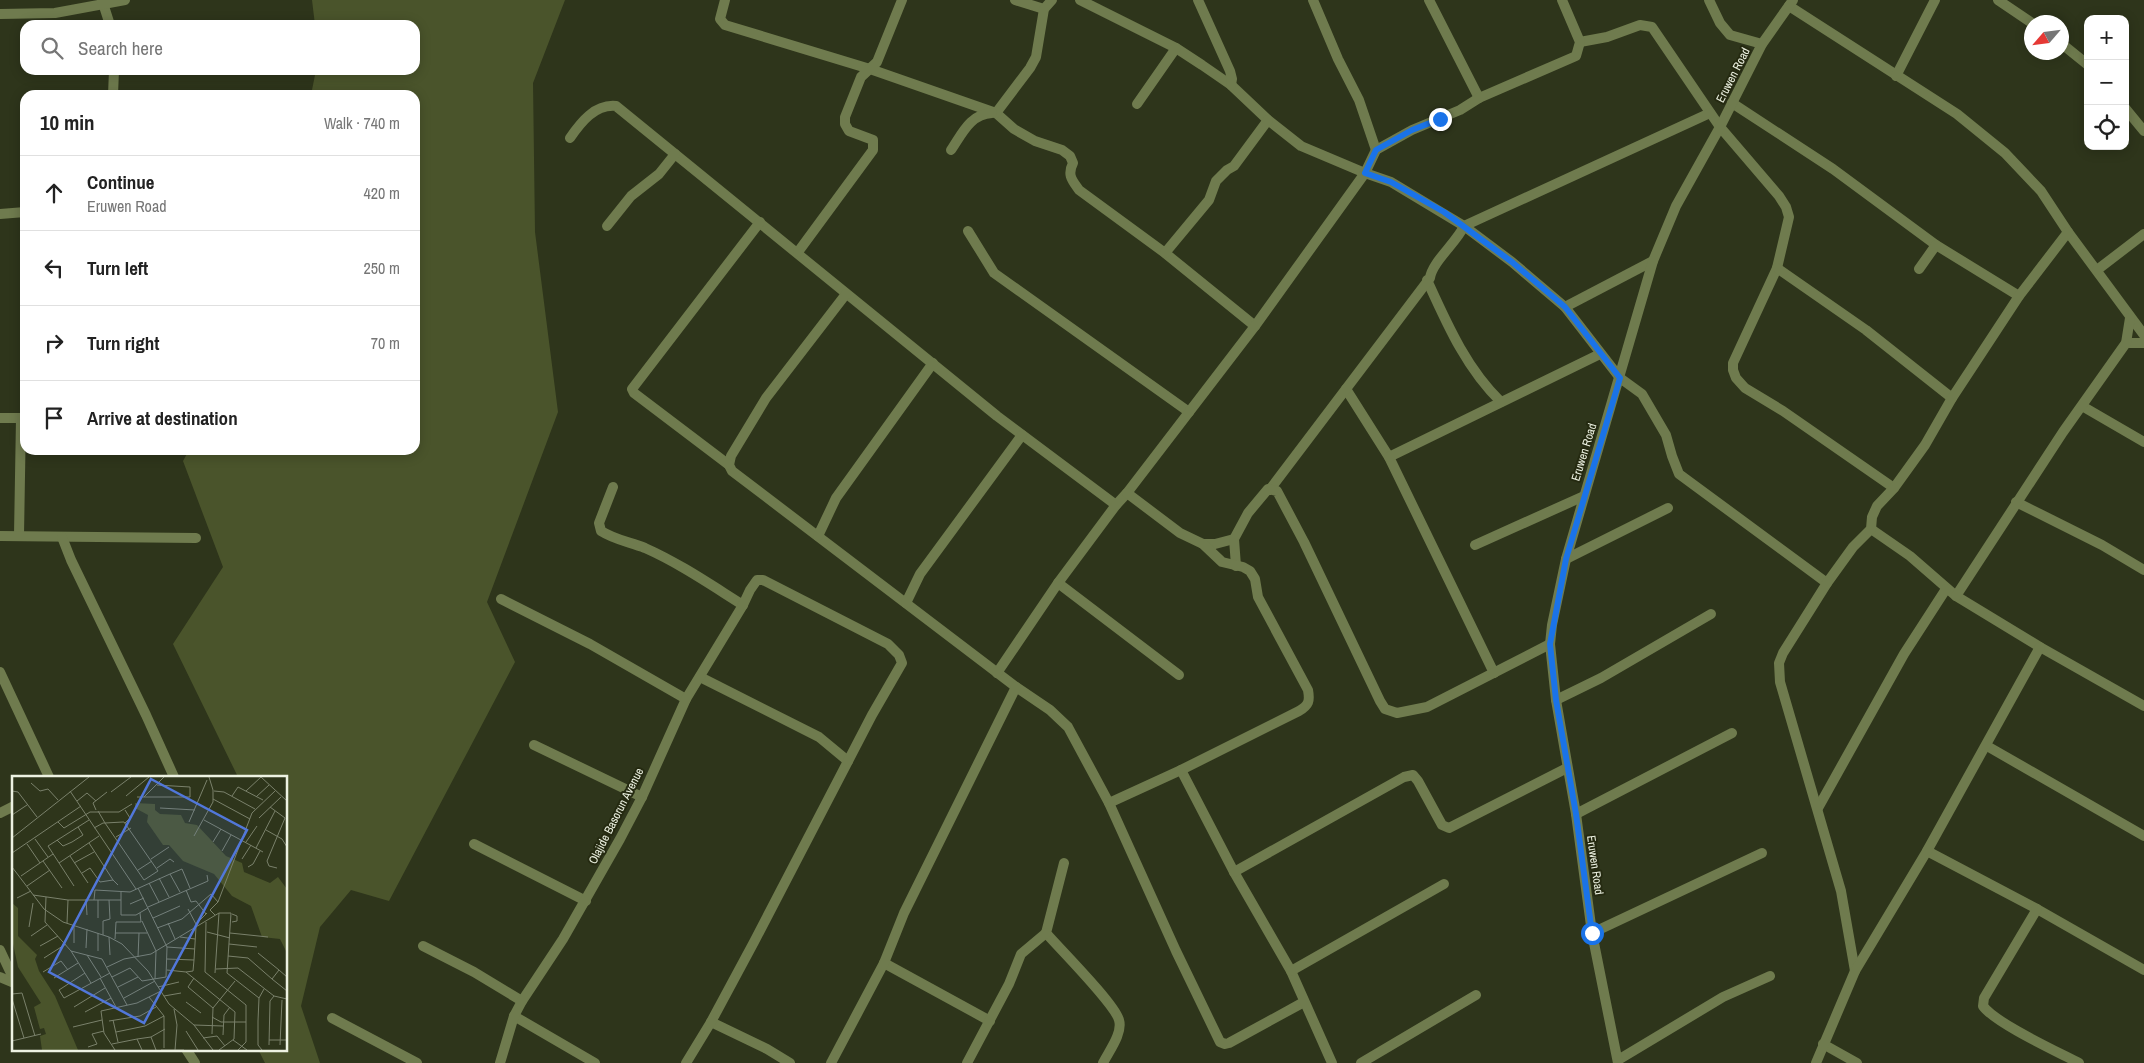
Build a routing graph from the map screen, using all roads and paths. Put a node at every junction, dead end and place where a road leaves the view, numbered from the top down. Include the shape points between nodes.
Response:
1 (125, 0) edge
2 (724, 0) edge
3 (902, 0) edge
4 (1015, 0) edge
5 (1052, 0) edge
6 (1080, 0) edge
7 (1198, 0) edge
8 (1313, 0) edge
9 (1429, 0) edge
10 (1562, 0) edge
11 (1709, 0) edge
12 (1935, 0) edge
13 (1998, 0) edge
14 (102, 2) edge
15 (1791, 3) edge
16 (1044, 9) junction
17 (0, 14) edge
18 (2024, 18) edge
19 (108, 20) edge
20 (1580, 42) junction
21 (1762, 44) junction
22 (1176, 48) junction
23 (2069, 50) edge
24 (2084, 62) edge
25 (870, 69) junction
26 (114, 75) edge
27 (1896, 76) junction
28 (1231, 85) junction
29 (113, 90) edge
30 (1479, 98) junction
31 (1732, 102) junction
32 (1136, 104) dead end
33 (996, 113) junction
34 (1710, 113) junction
35 (2129, 113) edge
36 (1268, 120) junction
37 (1720, 127) junction
38 (2144, 131) edge
39 (570, 138) dead end
40 (951, 150) dead end
41 (1376, 150) junction
42 (675, 154) junction
43 (1365, 173) junction
44 (20, 212) edge
45 (0, 214) edge
46 (760, 222) junction
47 (607, 226) dead end
48 (1464, 226) junction
49 (968, 231) dead end
50 (2068, 232) junction
51 (2144, 234) edge
52 (1936, 244) junction
53 (798, 252) junction
54 (1165, 252) junction
55 (1653, 260) junction
56 (1777, 268) junction
57 (1919, 269) dead end
58 (2097, 270) junction
59 (1427, 280) junction
60 (846, 294) junction
61 (2019, 296) junction
62 (1565, 307) junction
63 (2130, 318) junction
64 (1255, 326) junction
65 (2144, 335) edge
66 (2126, 343) junction
67 (2144, 343) edge
68 (1600, 354) junction
69 (933, 364) junction
70 (1620, 378) junction
71 (1346, 389) junction
72 (1952, 398) junction
73 (1501, 402) junction
74 (2082, 406) junction
75 (1188, 412) junction
76 (0, 418) edge
77 (20, 418) edge
78 (1022, 435) junction
79 (2144, 442) edge
80 (22, 455) edge
81 (1389, 457) junction
82 (729, 465) junction
83 (614, 487) dead end
84 (1271, 488) junction
85 (1894, 488) junction
86 (1127, 493) junction
87 (1584, 496) junction
88 (2016, 502) junction
89 (1116, 505) junction
90 (1668, 508) dead end
91 (1871, 529) junction
92 (19, 535) junction
93 (0, 536) edge
94 (818, 536) junction
95 (62, 537) junction
96 (196, 538) dead end
97 (1234, 539) junction
98 (1202, 544) junction
99 (1475, 545) dead end
100 (1566, 559) junction
101 (1236, 566) junction
102 (2144, 570) edge
103 (1058, 583) junction
104 (1827, 583) junction
105 (1946, 589) junction
106 (1956, 596) junction
107 (501, 599) dead end
108 (906, 603) junction
109 (743, 605) junction
110 (1711, 614) dead end
111 (1550, 644) junction
112 (2040, 647) junction
113 (0, 672) edge
114 (998, 673) junction
115 (1494, 673) junction
116 (1179, 675) dead end
117 (700, 677) junction
118 (1016, 687) junction
119 (686, 699) junction
120 (1556, 700) junction
121 (2144, 706) edge
122 (1732, 733) dead end
123 (534, 745) dead end
124 (1987, 746) junction
125 (848, 761) junction
126 (1567, 768) junction
127 (1181, 770) junction
128 (49, 776) edge
129 (174, 776) edge
130 (642, 797) junction
131 (1109, 803) junction
132 (12, 807) edge
133 (1818, 808) junction
134 (0, 813) edge
135 (1576, 814) junction
136 (2144, 836) edge
137 (474, 844) dead end
138 (1927, 851) junction
139 (1762, 852) dead end
140 (1064, 863) dead end
141 (1234, 872) junction
142 (1444, 884) dead end
143 (586, 901) junction
144 (2037, 909) junction
145 (1046, 933) junction
146 (1592, 933) junction
147 (423, 946) dead end
148 (0, 950) edge
149 (884, 963) junction
150 (2144, 970) edge
151 (1291, 971) junction
152 (1855, 971) junction
153 (1770, 976) dead end
154 (0, 977) edge
155 (12, 977) edge
156 (12, 981) edge
157 (1476, 995) dead end
158 (522, 1001) junction
159 (1304, 1002) junction
160 (514, 1016) junction
161 (332, 1018) dead end
162 (990, 1020) junction
163 (711, 1022) junction
164 (1824, 1044) junction
165 (187, 1050) edge
166 (1618, 1061) edge
167 (194, 1063) edge
168 (417, 1063) edge
169 (500, 1063) edge
170 (595, 1063) edge
171 (686, 1063) edge
172 (790, 1063) edge
173 (831, 1063) edge
174 (967, 1063) edge
175 (1103, 1063) edge
176 (1332, 1063) edge
177 (1361, 1063) edge
178 (1816, 1063) edge
179 (1857, 1063) edge
180 (2079, 1063) edge

1 - 14 street
2 - 25 street via 720,19 725,25
3 - 25 street
4 - 16 street
5 - 16 street
6 - 22 street
7 - 28 street via 1230,71
8 - 41 street via 1359,100
9 - 30 street
10 - 20 street
11 - 21 street via 1730,35
12 - 27 street
13 - 18 street
14 - 17 street via 55,13
14 - 19 street
15 - 21 street, Eruwen Road
15 - 27 street
16 - 33 street via 1036,57
20 - 30 street via 1576,56
20 - 34 street via 1607,37 1640,25 1652,27
21 - 31 street, Eruwen Road
22 - 28 street
22 - 32 street
23 - 24 street
25 - 33 street
25 - 53 street via 861,77 845,124 848,132 873,140 873,150
26 - 29 street
27 - 50 street via 1957,114 2005,153 2041,191
28 - 36 street
30 - 41 street
31 - 37 street, Eruwen Road
31 - 52 street via 1833,169
33 - 40 street via 974,118
33 - 54 street via 1035,141 1070,156 1073,163 1069,171 1071,179 1079,190
34 - 37 street
34 - 48 street
35 - 38 street
36 - 43 street via 1301,146
36 - 54 street via 1234,166 1216,181 1209,200
37 - 55 street, Eruwen Road via 1676,206
37 - 56 street via 1786,207 1790,217
39 - 42 street via 582,121 602,106 616,106
41 - 43 street
42 - 46 street
42 - 47 street via 659,174 630,196
43 - 48 street via 1391,182
43 - 64 street
44 - 45 street
46 - 53 street
46 - 82 street via 632,389
48 - 59 street
48 - 62 street
49 - 75 street via 994,273
50 - 58 street
50 - 61 street
51 - 58 street
52 - 57 street
52 - 61 street
53 - 60 street
54 - 64 street
55 - 62 street
55 - 70 street, Eruwen Road
56 - 72 street via 1866,330
56 - 85 street via 1733,363 1736,378 1745,388
58 - 63 street
59 - 71 street
59 - 73 street via 1471,366
60 - 69 street
60 - 82 street via 766,398 731,456
61 - 72 street
62 - 68 street
63 - 65 street
63 - 66 street
64 - 75 street
66 - 67 street
66 - 74 street
68 - 70 street
68 - 73 street
69 - 78 street
69 - 94 street via 836,498
70 - 87 street, Eruwen Road
70 - 104 street via 1642,394 1652,410 1666,435 1679,474
71 - 81 street
71 - 84 street
72 - 85 street via 1926,445
73 - 81 street
74 - 79 street
74 - 88 street
75 - 86 street
76 - 77 street
78 - 89 street
78 - 108 street via 920,574
80 - 92 street
81 - 115 street
82 - 94 street
83 - 109 street via 599,522 601,531 686,569
84 - 97 street via 1248,513
84 - 115 street via 1278,491 1385,709 1397,713 1427,707
85 - 91 street via 1877,506
86 - 89 street
86 - 98 street via 1180,533
87 - 99 street
87 - 100 street, Eruwen Road
88 - 102 street
88 - 106 street
89 - 103 street
90 - 100 street
91 - 104 street via 1853,547
91 - 105 street via 1910,556
92 - 93 street
92 - 95 street
94 - 108 street
95 - 96 street
95 - 129 street
97 - 98 street
97 - 101 street
98 - 101 street via 1222,562
100 - 111 street, Eruwen Road
101 - 127 street via 1250,571 1255,579 1258,597 1310,699 1299,711
103 - 114 street
103 - 116 street
104 - 133 street via 1779,663 1780,682
105 - 106 street
105 - 133 street via 1904,654
106 - 112 street
107 - 119 street via 590,644
108 - 114 street
109 - 117 street, Olajide Basorun Avenue
109 - 125 street, Olajide Basorun Avenue via 757,580 763,580 888,644 899,655 902,663 898,672
110 - 120 street via 1601,678
111 - 115 street
111 - 120 street, Eruwen Road
112 - 121 street
112 - 124 street
113 - 128 street
114 - 118 street
117 - 119 street, Olajide Basorun Avenue
117 - 125 street via 818,737
118 - 131 street via 1068,727
118 - 149 street via 904,913
119 - 130 street, Olajide Basorun Avenue
120 - 126 street, Eruwen Road
122 - 135 street
123 - 130 street
124 - 136 street
124 - 138 street
125 - 163 street
126 - 135 street, Eruwen Road
126 - 141 street via 1449,828 1442,825 1418,781 1412,775 1404,777
127 - 131 street
127 - 141 street
130 - 143 street, Olajide Basorun Avenue
131 - 159 street via 1220,1042 1229,1043
132 - 134 street
133 - 152 street via 1841,891
135 - 146 street, Eruwen Road
137 - 143 street
138 - 144 street
138 - 152 street
139 - 146 street
140 - 145 street
141 - 151 street
142 - 151 street
143 - 158 street, Olajide Basorun Avenue
144 - 150 street
144 - 180 street via 1984,998 1983,1006 2001,1021
145 - 162 street via 1021,954
145 - 175 street via 1110,1005 1119,1020 1119,1031
146 - 166 street, Eruwen Road
147 - 158 street
148 - 155 street
149 - 162 street
149 - 173 street
151 - 159 street
152 - 164 street
153 - 166 street via 1723,997
154 - 156 street
157 - 177 street
158 - 160 street, Olajide Basorun Avenue
159 - 176 street
160 - 169 street, Olajide Basorun Avenue
160 - 170 street
161 - 168 street
162 - 174 street
163 - 171 street
163 - 172 street
164 - 178 street
164 - 179 street
165 - 167 street

